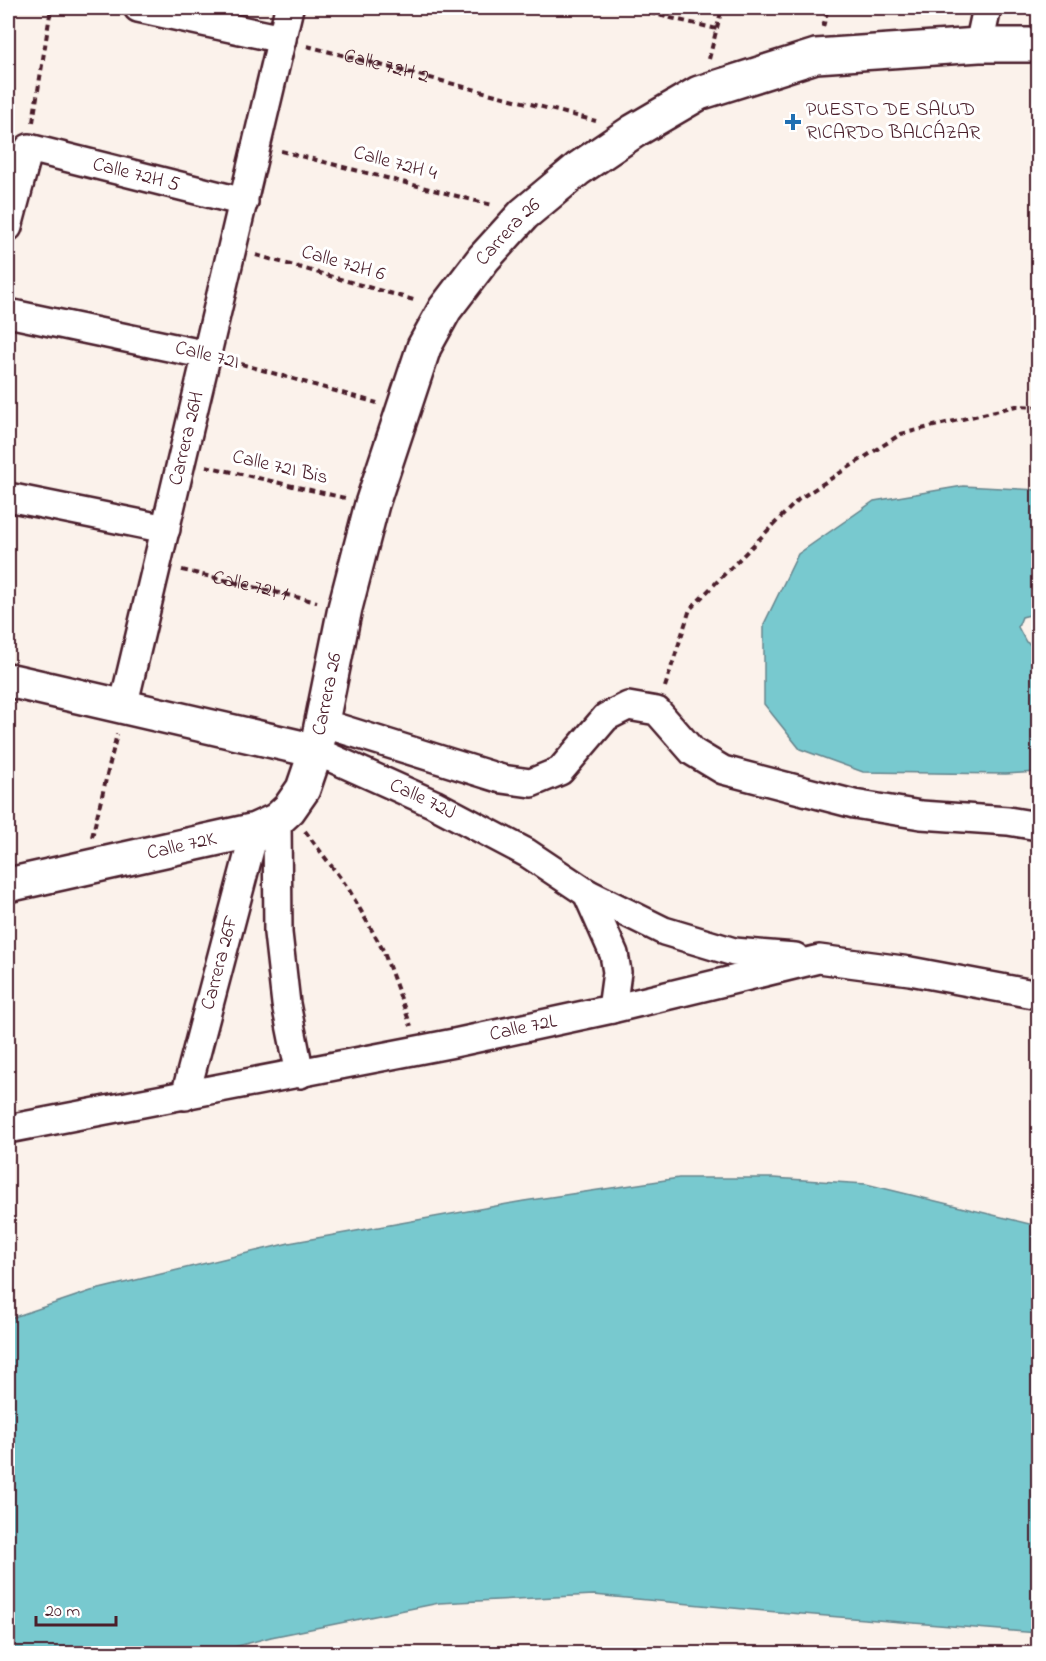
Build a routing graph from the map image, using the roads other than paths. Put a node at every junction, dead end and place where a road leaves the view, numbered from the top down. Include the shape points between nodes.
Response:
1 (138, 8) edge
2 (290, 8) edge
3 (987, 8) edge
4 (282, 39) junction
5 (979, 45) junction
6 (1038, 45) edge
7 (244, 202) junction
8 (8, 227) edge
9 (8, 313) edge
10 (207, 355) junction
11 (8, 497) edge
12 (166, 529) junction
13 (8, 680) edge
14 (123, 707) junction
15 (319, 737) junction
16 (274, 820) junction
17 (1038, 826) edge
18 (8, 885) edge
19 (587, 893) junction
20 (819, 959) junction
21 (1038, 995) edge
22 (612, 1009) junction
23 (300, 1074) junction
24 (185, 1096) junction
25 (8, 1130) edge

1 - 4 street
2 - 4 street, Carrera 26H
3 - 5 street
4 - 7 street, Carrera 26H
5 - 6 street, Carrera 26
5 - 15 street, Carrera 26 via 816,56 699,93 578,170 524,214 445,309 424,347 372,504 345,608
7 - 8 street, Calle 72H 5 via 28,148
7 - 10 street, Carrera 26H
9 - 10 street, Calle 72I
10 - 12 street, Carrera 26H
11 - 12 street
12 - 14 street, Carrera 26H
13 - 14 street, Calle 72J
14 - 15 street, Calle 72J
15 - 16 street via 303,789
15 - 17 street via 531,783 560,771 606,717 628,706 657,711 693,752 723,770 854,804
15 - 19 street, Calle 72J via 526,854
16 - 18 street, Calle 72K
16 - 23 street via 278,933 286,1004
16 - 24 street, Carrera 26F
19 - 20 street, Calle 72J via 664,931 734,952
19 - 22 street via 614,954 617,972
20 - 21 street, Calle 72L
20 - 22 street, Calle 72L
22 - 23 street, Calle 72L
23 - 24 street, Calle 72L
24 - 25 street, Calle 72L

